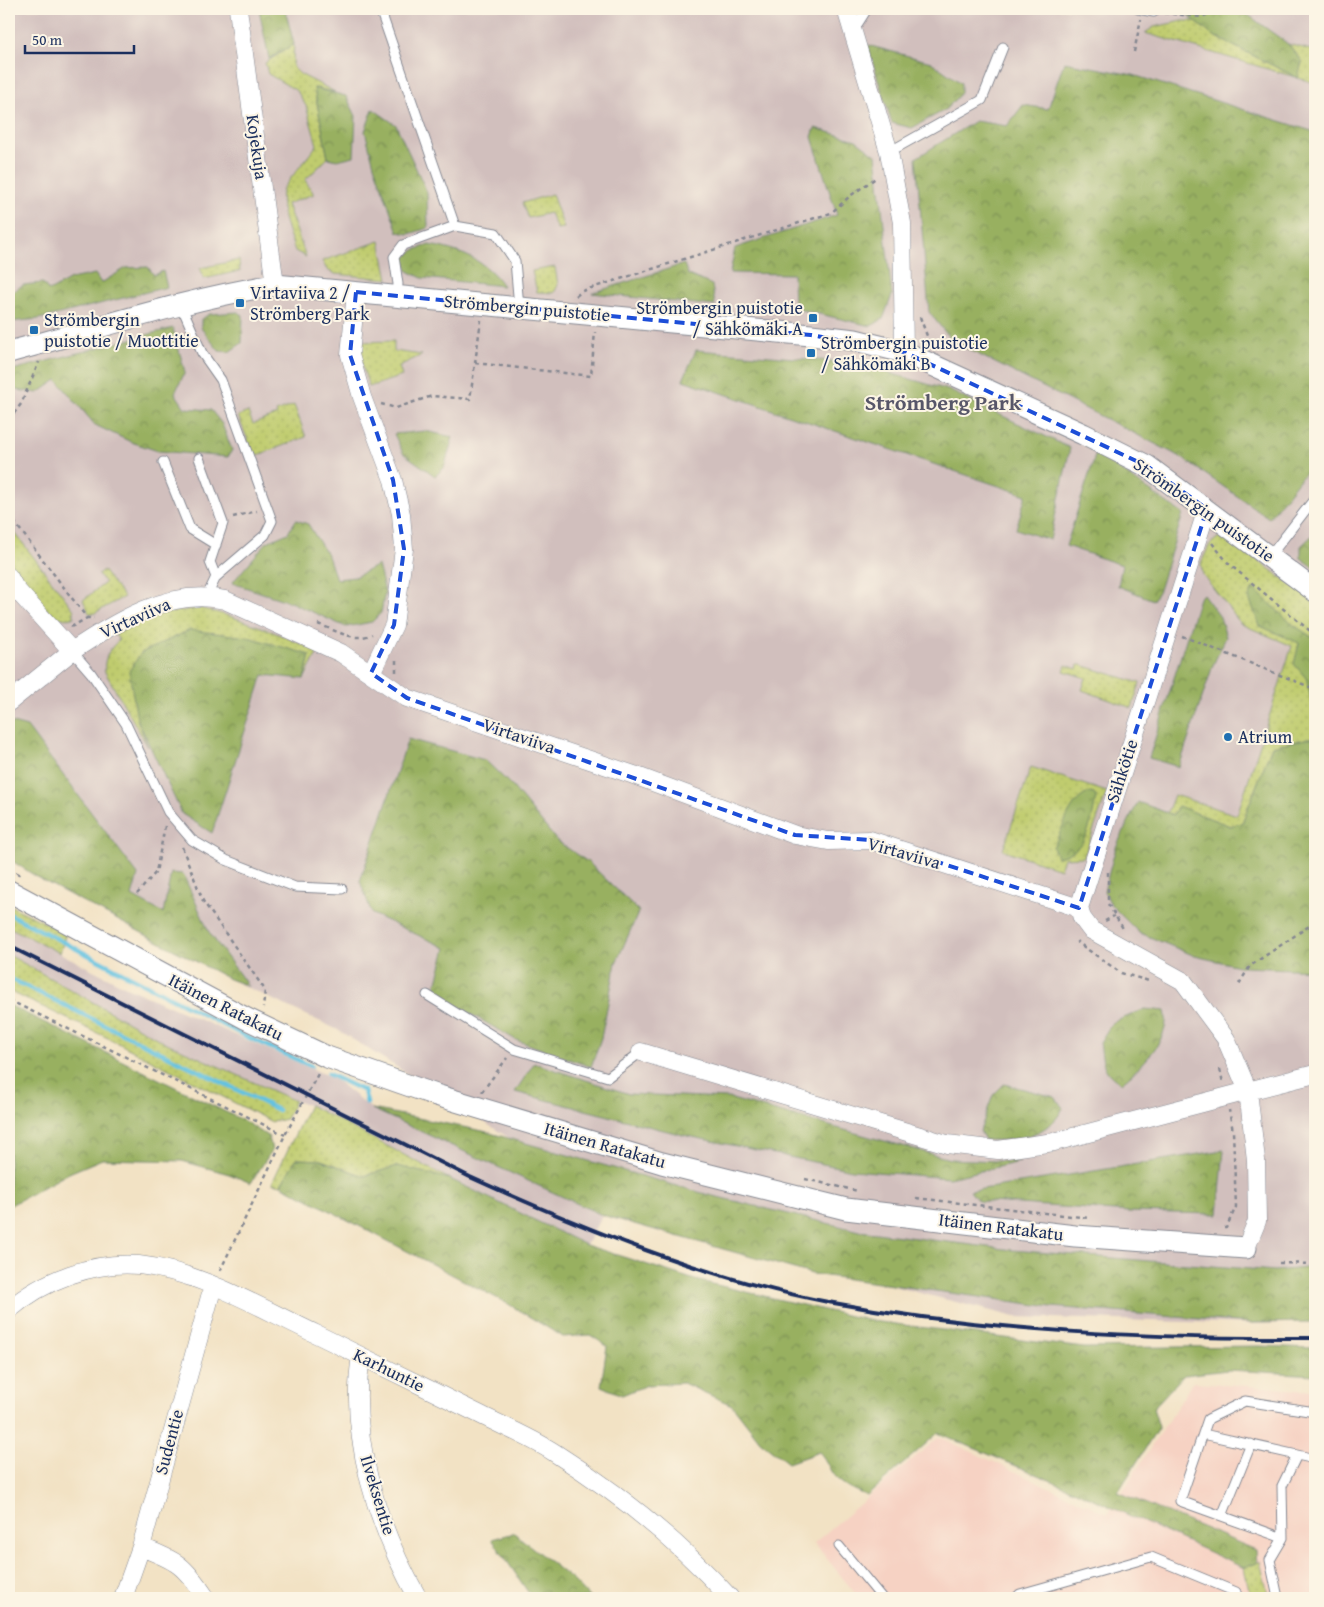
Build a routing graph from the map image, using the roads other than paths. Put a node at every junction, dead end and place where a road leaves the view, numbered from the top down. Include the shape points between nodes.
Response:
1 (238, 9) edge
2 (380, 9) edge
3 (846, 9) edge
4 (867, 9) edge
5 (1140, 9) edge
6 (1154, 12) road end
7 (852, 31) junction
8 (1002, 47) dead end
9 (889, 152) junction
10 (455, 226) junction
11 (275, 285) junction
12 (356, 292) junction
13 (397, 296) junction
14 (181, 305) junction
15 (519, 307) junction
16 (9, 352) edge
17 (904, 352) junction
18 (199, 458) dead end
19 (163, 462) dead end
20 (1315, 498) edge
21 (1207, 509) junction
22 (216, 545) junction
23 (1270, 556) junction
24 (9, 577) edge
25 (216, 577) junction
26 (1315, 590) edge
27 (207, 596) junction
28 (72, 651) junction
29 (371, 672) junction
30 (9, 702) edge
31 (342, 889) dead end
32 (9, 891) edge
33 (1079, 908) junction
34 (427, 995) dead end
35 (641, 1052) joint
36 (1315, 1074) edge
37 (1248, 1091) junction
38 (1246, 1248) joint
39 (213, 1286) junction
40 (9, 1310) edge
41 (361, 1356) junction
42 (1315, 1412) edge
43 (1203, 1434) junction
44 (1251, 1444) junction
45 (1297, 1455) junction
46 (1315, 1459) edge
47 (1222, 1516) junction
48 (1283, 1538) junction
49 (839, 1546) dead end
50 (140, 1547) junction
51 (1236, 1592) dead end
52 (123, 1598) edge
53 (206, 1598) edge
54 (418, 1598) edge
55 (730, 1598) edge
56 (882, 1598) edge
57 (1016, 1598) edge
58 (1278, 1598) edge

1 - 11 street, Kojekuja
2 - 10 lane
3 - 7 street
4 - 7 lane
5 - 6 lane
7 - 9 street
8 - 9 lane via 982,100
9 - 17 street via 902,223
10 - 13 lane via 403,244 394,256
10 - 15 lane via 496,233 515,261
11 - 12 street, Strömbergin puistotie
11 - 14 street, Strömbergin puistotie
12 - 13 street, Strömbergin puistotie
12 - 29 street via 350,355 393,480 401,514 404,549 394,625
13 - 15 street, Strömbergin puistotie
14 - 16 street, Strömbergin puistotie
14 - 25 lane via 202,353 221,380 272,520 265,535
15 - 17 street, Strömbergin puistotie via 855,340
17 - 21 street, Strömbergin puistotie via 1147,466
18 - 22 lane via 223,523
19 - 22 lane via 190,529
20 - 23 lane
21 - 23 street, Strömbergin puistotie
21 - 33 street, Sähkötie
22 - 25 lane via 210,562
23 - 26 street, Strömbergin puistotie
24 - 28 street via 15,588
25 - 27 lane
27 - 28 street, Virtaviiva via 177,599 151,607 109,627
27 - 29 street, Virtaviiva via 225,600 316,640
28 - 30 street, Virtaviiva
28 - 31 lane via 126,724 168,812 192,840 226,860 295,887
29 - 33 street, Virtaviiva via 407,698 634,775 795,835 828,840 870,840
32 - 38 street, Itäinen Ratakatu via 245,1018 327,1057 436,1095 662,1163 846,1209 1076,1236
33 - 37 street via 1091,930 1183,981 1226,1039
34 - 35 lane via 514,1049 608,1077
35 - 37 street via 947,1144 998,1150 1054,1142
36 - 37 street
37 - 38 street via 1256,1160 1257,1221
39 - 40 street, Karhuntie via 182,1272 114,1265 78,1272 43,1286
39 - 41 street, Karhuntie
39 - 50 street, Sudentie
41 - 54 street, Ilveksentie via 357,1380 360,1421 373,1494 396,1554
41 - 55 street, Karhuntie via 553,1451 638,1510 699,1564
42 - 43 lane via 1245,1402 1208,1419
43 - 44 lane
43 - 47 lane via 1180,1501
44 - 45 lane
44 - 47 lane
45 - 46 lane
45 - 48 lane via 1282,1486
47 - 48 lane
48 - 58 lane via 1270,1560
49 - 56 lane
50 - 52 street, Sudentie
50 - 53 street via 168,1558 189,1572
51 - 57 lane via 1151,1557 1020,1594

